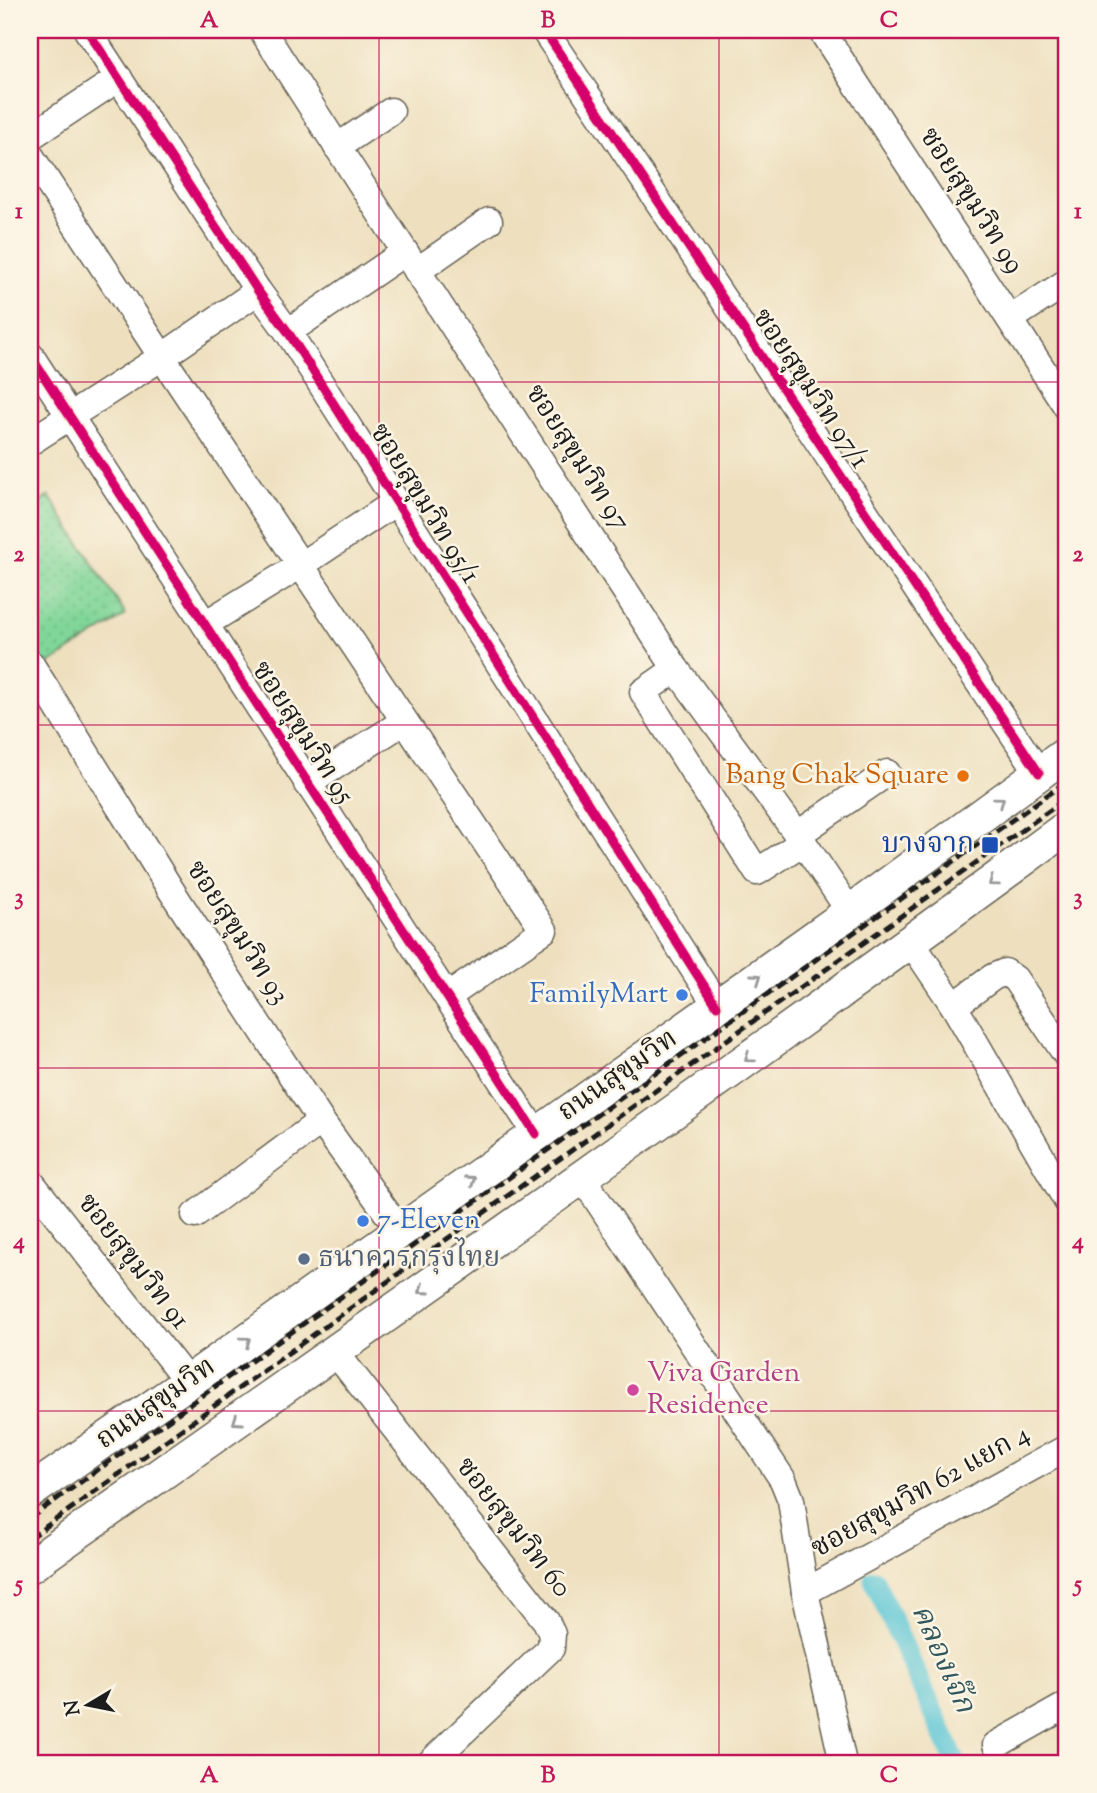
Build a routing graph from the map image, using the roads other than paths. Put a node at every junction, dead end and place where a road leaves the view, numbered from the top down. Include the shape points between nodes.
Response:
1 (87, 30) edge
2 (262, 30) edge
3 (544, 30) edge
4 (821, 30) edge
5 (119, 78) junction
6 (391, 111) dead end
7 (30, 137) edge
8 (337, 147) junction
9 (30, 155) edge
10 (489, 221) dead end
11 (411, 261) junction
12 (1067, 282) edge
13 (258, 291) junction
14 (1010, 319) junction
15 (288, 332) junction
16 (30, 355) edge
17 (162, 357) junction
18 (1067, 407) edge
19 (69, 416) junction
20 (30, 442) edge
21 (396, 502) junction
22 (301, 565) junction
23 (205, 624) junction
24 (30, 663) edge
25 (676, 669) junction
26 (403, 722) junction
27 (1067, 753) edge
28 (887, 773) dead end
29 (1039, 773) junction
30 (307, 784) junction
31 (1067, 827) edge
32 (800, 838) junction
33 (850, 912) junction
34 (911, 942) junction
35 (447, 997) junction
36 (717, 1006) junction
37 (954, 1006) junction
38 (1067, 1056) edge
39 (321, 1121) junction
40 (536, 1134) junction
41 (582, 1177) junction
42 (30, 1181) edge
43 (1067, 1201) edge
44 (195, 1215) dead end
45 (400, 1231) junction
46 (335, 1352) junction
47 (188, 1382) junction
48 (1067, 1448) edge
49 (30, 1492) edge
50 (30, 1566) edge
51 (805, 1592) junction
52 (1067, 1705) edge
53 (996, 1745) dead end
54 (430, 1763) edge
55 (843, 1763) edge

1 - 5 street, ซอยสุขุมวิท 95/1
2 - 8 street, ซอยสุขุมวิท 97
3 - 29 street, ซอยสุขุมวิท 97/1
4 - 14 street, ซอยสุขุมวิท 99
5 - 7 street
5 - 13 street, ซอยสุขุมวิท 95/1
6 - 8 street
8 - 11 street, ซอยสุขุมวิท 97
9 - 17 street
10 - 11 street
11 - 15 street
11 - 25 street, ซอยสุขุมวิท 97
12 - 14 street
13 - 15 street, ซอยสุขุมวิท 95/1
13 - 17 street
14 - 18 street, ซอยสุขุมวิท 99
15 - 21 street, ซอยสุขุมวิท 95/1
16 - 19 street, ซอยสุขุมวิท 95
17 - 19 street
17 - 22 street
19 - 20 street
19 - 23 street, ซอยสุขุมวิท 95
21 - 22 street
21 - 36 street, ซอยสุขุมวิท 95/1
22 - 23 street
22 - 26 street
23 - 30 street, ซอยสุขุมวิท 95
24 - 39 street, ซอยสุขุมวิท 93
25 - 32 street, ซอยสุขุมวิท 97
25 - 32 street via 643,692 757,872
26 - 30 street
26 - 35 street via 544,930
27 - 29 main road, ถนนสุขุมวิท
28 - 32 street
33 -> 29 main road, ถนนสุขุมวิท
30 - 35 street, ซอยสุขุมวิท 95
31 -> 34 main road
32 - 33 street, ซอยสุขุมวิท 97
36 -> 33 main road, ถนนสุขุมวิท
34 - 37 street
34 -> 41 main road
35 - 40 street, ซอยสุขุมวิท 95
36 - 40 main road, ถนนสุขุมวิท
37 - 38 street via 1005,972 1015,979
37 - 43 street
39 - 44 street
39 - 45 street, ซอยสุขุมวิท 93
45 -> 40 main road, ถนนสุขุมวิท
41 -> 46 main road
41 - 51 street via 783,1480 791,1500
42 - 47 street, ซอยสุขุมวิท 91
47 -> 45 main road, ถนนสุขุมวิท
46 -> 50 main road
46 - 54 street, ซอยสุขุมวิท 60 via 552,1634 551,1648
47 - 49 main road, ถนนสุขุมวิท
48 - 51 street, ซอยสุขุมวิท 62 แยก 4
51 - 55 street
52 - 53 street

